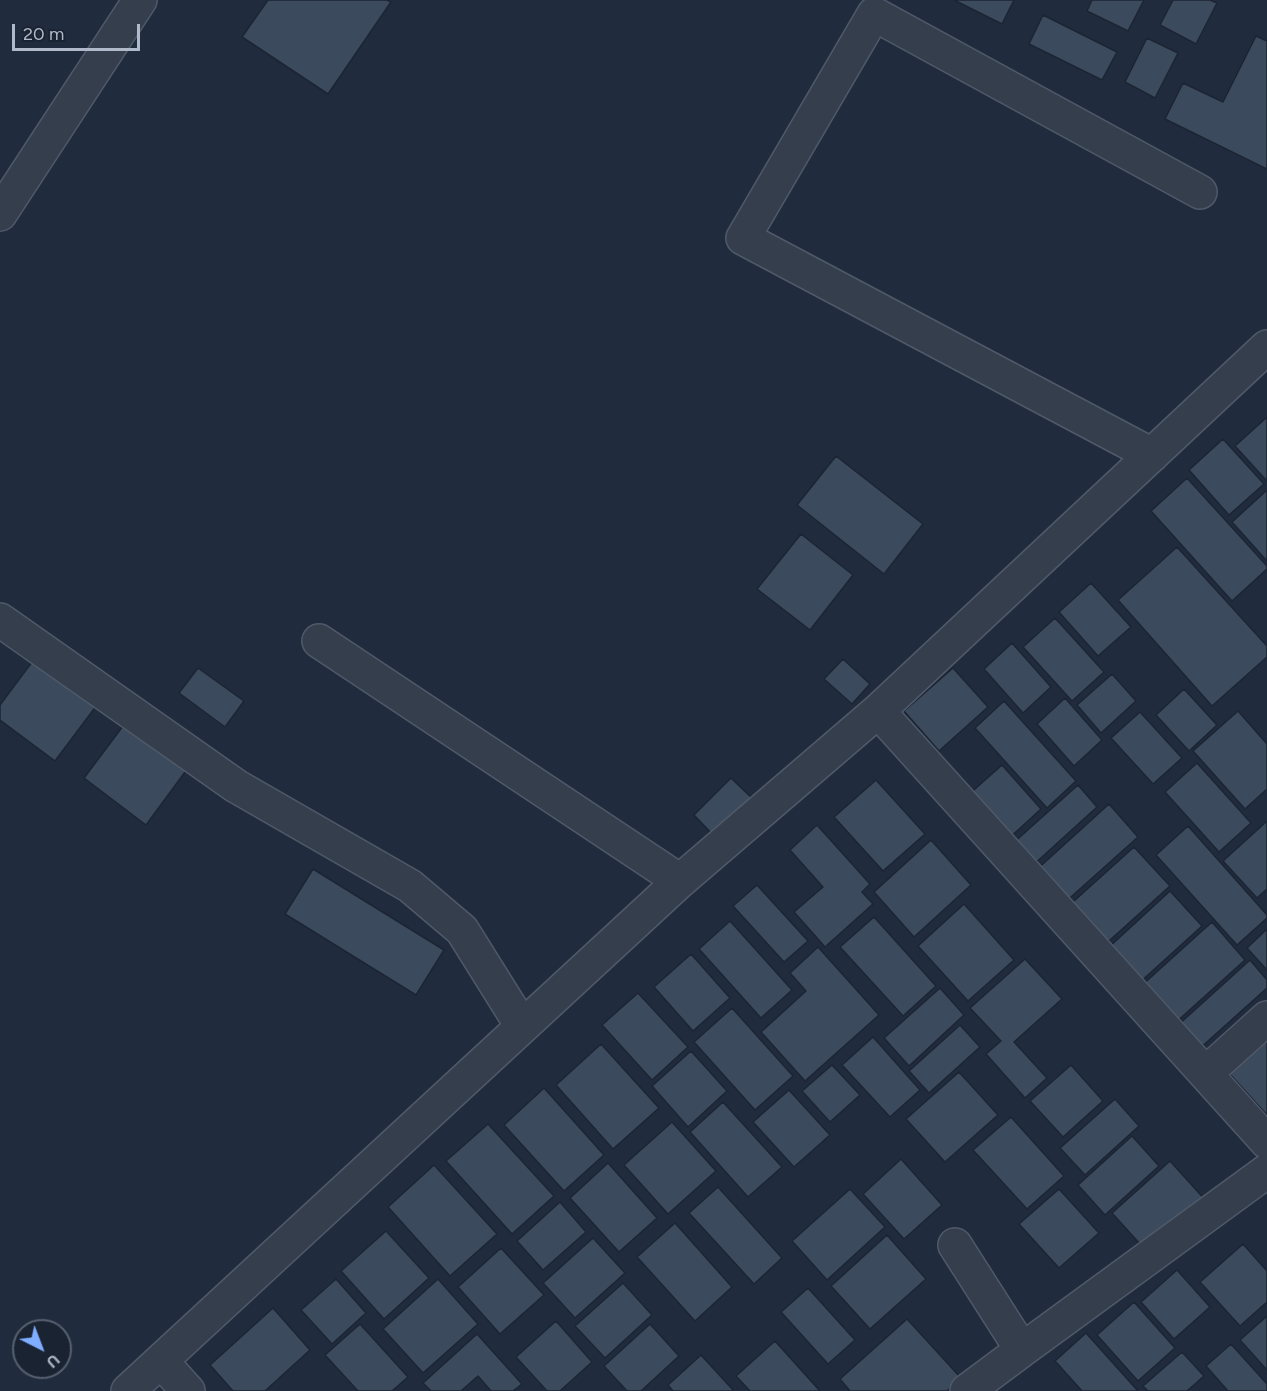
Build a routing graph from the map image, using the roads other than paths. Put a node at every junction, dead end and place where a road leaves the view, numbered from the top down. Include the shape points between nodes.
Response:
1 (140, 0) edge
2 (1200, 192) dead end
3 (0, 214) edge
4 (1267, 347) edge
5 (1152, 455) junction
6 (0, 620) edge
7 (319, 641) dead end
8 (878, 711) junction
9 (680, 881) junction
10 (1267, 1018) edge
11 (522, 1026) junction
12 (1206, 1073) junction
13 (1267, 1142) edge
14 (1267, 1171) edge
15 (955, 1245) dead end
16 (1022, 1350) junction
17 (161, 1361) junction
18 (128, 1391) edge
19 (188, 1391) edge
20 (967, 1391) edge

1 - 3 street
2 - 5 street via 874,14 743,238
4 - 5 street
5 - 8 street
6 - 11 street via 236,786 410,886 462,930
7 - 9 street
8 - 9 street
8 - 12 street
9 - 11 street
10 - 12 street
11 - 17 street
12 - 13 street
14 - 16 street
15 - 16 street
16 - 20 street
17 - 18 street
17 - 19 street

